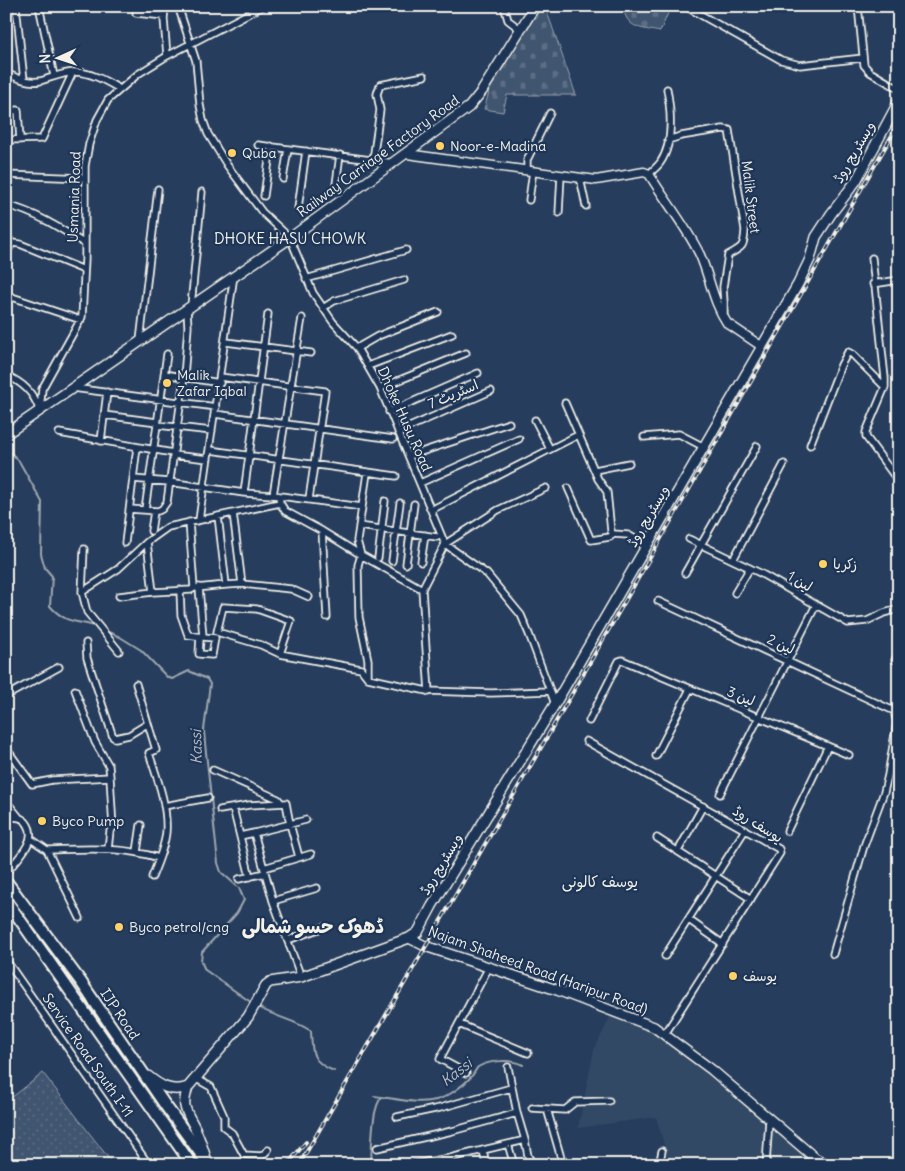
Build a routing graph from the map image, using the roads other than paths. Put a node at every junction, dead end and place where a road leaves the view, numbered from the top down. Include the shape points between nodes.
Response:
1 (16, 6) edge
2 (39, 6) edge
3 (165, 6) edge
4 (178, 6) edge
5 (263, 6) edge
6 (504, 6) edge
7 (535, 6) edge
8 (686, 6) edge
9 (858, 6) edge
10 (136, 13) dead end
11 (164, 16) junction
12 (521, 30) junction
13 (190, 45) junction
14 (167, 56) junction
15 (863, 58) junction
16 (73, 72) junction
17 (6, 73) edge
18 (54, 76) junction
19 (424, 76) dead end
20 (24, 80) junction
21 (120, 89) junction
22 (667, 89) dead end
23 (899, 89) edge
24 (899, 101) edge
25 (6, 104) edge
26 (550, 113) dead end
27 (6, 140) edge
28 (20, 140) junction
29 (668, 140) junction
30 (258, 145) dead end
31 (271, 146) junction
32 (288, 149) junction
33 (306, 151) junction
34 (407, 154) junction
35 (340, 156) junction
36 (373, 160) junction
37 (394, 163) junction
38 (530, 170) junction
39 (6, 174) edge
40 (649, 174) junction
41 (562, 176) junction
42 (85, 178) junction
43 (580, 178) junction
44 (283, 179) dead end
45 (336, 184) dead end
46 (158, 189) dead end
47 (202, 192) dead end
48 (264, 196) dead end
49 (530, 200) dead end
50 (6, 205) edge
51 (586, 206) dead end
52 (298, 208) dead end
53 (559, 213) dead end
54 (6, 236) edge
55 (290, 238) junction
56 (12, 243) junction
57 (85, 244) junction
58 (406, 250) dead end
59 (6, 254) edge
60 (872, 258) dead end
61 (84, 270) junction
62 (234, 275) junction
63 (306, 279) junction
64 (404, 280) dead end
65 (899, 280) edge
66 (873, 284) junction
67 (6, 295) edge
68 (189, 307) junction
69 (323, 308) junction
70 (438, 312) dead end
71 (268, 314) dead end
72 (724, 317) junction
73 (302, 318) dead end
74 (81, 320) junction
75 (452, 334) dead end
76 (140, 341) junction
77 (226, 342) junction
78 (761, 346) junction
79 (264, 347) junction
80 (357, 348) junction
81 (296, 351) junction
82 (311, 353) dead end
83 (466, 353) dead end
84 (167, 354) dead end
85 (368, 366) junction
86 (478, 373) dead end
87 (164, 374) junction
88 (6, 375) edge
89 (184, 377) junction
90 (220, 380) junction
91 (259, 382) junction
92 (291, 386) junction
93 (885, 387) junction
94 (74, 388) junction
95 (380, 388) junction
96 (107, 392) junction
97 (491, 392) dead end
98 (160, 400) junction
99 (564, 402) dead end
100 (180, 403) junction
101 (216, 407) junction
102 (40, 411) junction
103 (389, 412) junction
104 (215, 414) junction
105 (104, 415) junction
106 (254, 420) junction
107 (535, 420) dead end
108 (509, 423) dead end
109 (157, 424) junction
110 (285, 424) junction
111 (177, 428) junction
112 (320, 429) junction
113 (212, 431) junction
114 (398, 432) junction
115 (7, 433) edge
116 (59, 433) dead end
117 (578, 435) junction
118 (644, 437) dead end
119 (392, 439) dead end
120 (519, 439) dead end
121 (101, 441) junction
122 (810, 445) dead end
123 (756, 446) dead end
124 (137, 447) junction
125 (704, 447) junction
126 (550, 449) junction
127 (154, 450) junction
128 (210, 450) junction
129 (173, 454) junction
130 (249, 456) junction
131 (408, 456) junction
132 (208, 459) junction
133 (279, 460) junction
134 (629, 463) dead end
135 (784, 464) dead end
136 (314, 466) junction
137 (594, 470) junction
138 (367, 473) junction
139 (396, 476) dead end
140 (133, 479) junction
141 (149, 480) junction
142 (169, 482) junction
143 (899, 482) edge
144 (420, 483) junction
145 (204, 487) junction
146 (546, 488) dead end
147 (568, 488) dead end
148 (244, 493) junction
149 (276, 495) junction
150 (309, 499) junction
151 (386, 501) dead end
152 (280, 503) junction
153 (400, 503) dead end
154 (414, 504) dead end
155 (362, 507) junction
156 (129, 509) junction
157 (145, 510) junction
158 (431, 510) junction
159 (154, 511) junction
160 (233, 513) junction
161 (218, 516) junction
162 (199, 520) junction
163 (190, 522) junction
164 (359, 526) junction
165 (382, 530) junction
166 (151, 531) dead end
167 (322, 531) junction
168 (396, 532) junction
169 (410, 534) junction
170 (613, 534) junction
171 (425, 536) junction
172 (436, 537) dead end
173 (689, 539) dead end
174 (147, 542) junction
175 (125, 543) dead end
176 (445, 544) junction
177 (701, 545) junction
178 (647, 546) junction
179 (84, 549) dead end
180 (361, 555) junction
181 (378, 558) dead end
182 (734, 560) junction
183 (392, 561) dead end
184 (421, 562) dead end
185 (406, 564) dead end
186 (750, 568) junction
187 (685, 573) dead end
188 (242, 584) junction
189 (226, 585) junction
190 (197, 588) junction
191 (422, 589) junction
192 (180, 590) junction
193 (82, 592) junction
194 (153, 592) junction
195 (735, 593) dead end
196 (119, 596) dead end
197 (309, 596) dead end
198 (658, 601) dead end
199 (816, 605) junction
200 (899, 609) edge
201 (327, 617) dead end
202 (86, 643) dead end
203 (119, 651) dead end
204 (280, 654) junction
205 (899, 654) edge
206 (788, 660) junction
207 (895, 660) dead end
208 (58, 667) dead end
209 (368, 678) junction
210 (136, 684) dead end
211 (690, 689) junction
212 (75, 690) dead end
213 (550, 691) junction
214 (429, 692) junction
215 (6, 696) edge
216 (555, 704) junction
217 (759, 718) junction
218 (589, 720) dead end
219 (147, 724) junction
220 (586, 741) dead end
221 (828, 746) junction
222 (6, 748) edge
223 (849, 755) dead end
224 (656, 756) dead end
225 (213, 770) dead end
226 (108, 777) junction
227 (720, 794) dead end
228 (208, 798) dead end
229 (6, 800) edge
230 (281, 803) junction
231 (164, 806) junction
232 (703, 806) junction
233 (233, 808) junction
234 (220, 810) dead end
235 (6, 817) edge
236 (19, 817) junction
237 (306, 820) dead end
238 (141, 824) dead end
239 (290, 824) junction
240 (744, 830) junction
241 (787, 831) dead end
242 (254, 833) junction
243 (240, 836) junction
244 (657, 838) dead end
245 (31, 839) junction
246 (108, 849) junction
247 (47, 850) junction
248 (678, 851) junction
249 (138, 852) junction
250 (311, 854) dead end
251 (299, 857) junction
252 (159, 858) junction
253 (265, 871) junction
254 (6, 873) edge
255 (716, 876) junction
256 (152, 877) dead end
257 (250, 877) junction
258 (239, 879) dead end
259 (6, 881) edge
260 (317, 888) dead end
261 (751, 899) junction
262 (6, 900) edge
263 (274, 901) junction
264 (80, 918) dead end
265 (689, 920) junction
266 (324, 927) dead end
267 (409, 938) junction
268 (288, 940) junction
269 (723, 944) junction
270 (833, 954) dead end
271 (665, 956) dead end
272 (6, 960) edge
273 (67, 964) junction
274 (489, 967) junction
275 (55, 971) junction
276 (301, 976) junction
277 (459, 1024) junction
278 (664, 1034) junction
279 (528, 1053) dead end
280 (138, 1066) junction
281 (508, 1067) dead end
282 (466, 1073) dead end
283 (195, 1078) junction
284 (188, 1087) junction
285 (511, 1088) junction
286 (609, 1101) dead end
287 (532, 1108) dead end
288 (547, 1109) junction
289 (517, 1113) junction
290 (397, 1116) dead end
291 (769, 1120) junction
292 (525, 1140) junction
293 (508, 1144) junction
294 (377, 1148) dead end
295 (268, 1150) dead end
296 (483, 1150) junction
297 (662, 1151) dead end
298 (149, 1165) edge
299 (192, 1165) edge
300 (209, 1165) edge
301 (409, 1165) edge
302 (486, 1165) edge
303 (514, 1165) edge
304 (533, 1165) edge
305 (563, 1165) edge
306 (658, 1165) edge
307 (766, 1165) edge
308 (828, 1165) edge

1 - 20 street
2 - 18 street
3 - 11 street
4 - 13 street, Dhoke Husu Road
5 - 13 street, Usmania Road
6 - 12 street via 508,20
7 - 12 main road, Railway Carriage Factory Road
8 - 15 street via 781,60 800,65
9 - 15 street
10 - 11 street
11 - 14 street
12 - 34 main road, Railway Carriage Factory Road via 469,107
13 - 14 street, Usmania Road
13 - 55 street, Dhoke Husu Road via 196,61 203,120 208,134 262,212
14 - 21 street, Usmania Road
15 - 23 street via 870,72
16 - 18 street
16 - 21 street via 101,78
16 - 28 street via 42,139
17 - 20 street
18 - 20 street via 33,82
19 - 36 street via 380,85
21 - 42 street, Usmania Road via 108,100 97,120 89,144
22 - 29 street via 670,109
24 - 78 main road, ویسٹریج روڈ via 856,181 816,238 798,284
25 - 28 street via 6,111 18,110
26 - 38 street via 527,160
27 - 28 street
29 - 40 street via 660,162
29 - 72 street, Malik Street via 729,130 746,230 744,245 728,255 723,287
30 - 31 street
31 - 32 street
31 - 48 street
32 - 33 street
32 - 44 street
33 - 35 street
33 - 52 street
34 - 37 main road, Railway Carriage Factory Road
34 - 38 street
35 - 36 street
35 - 45 street
36 - 37 street
37 - 55 main road, Railway Carriage Factory Road
38 - 41 street
38 - 49 street
39 - 42 street
40 - 43 street via 644,172 596,180
40 - 72 street via 700,255
41 - 43 street
41 - 53 street
42 - 57 street, Usmania Road
43 - 51 street
46 - 76 street
47 - 68 street
50 - 57 street via 22,209
54 - 56 street
55 - 62 main road, Railway Carriage Factory Road
55 - 63 street, Dhoke Husu Road
56 - 59 street
56 - 61 street
57 - 61 street, Usmania Road
58 - 63 street
60 - 66 street
61 - 74 street, Usmania Road
62 - 68 main road, Railway Carriage Factory Road
62 - 77 street
63 - 69 street, Dhoke Husu Road
64 - 69 street via 334,301
65 - 66 street
66 - 93 street
67 - 74 street
68 - 76 main road, Railway Carriage Factory Road
68 - 89 street
69 - 80 street, Dhoke Husu Road
70 - 80 street
71 - 79 street
72 - 78 street
73 - 81 street
74 - 102 street, Usmania Road via 42,389
75 - 85 street
76 - 94 main road, Railway Carriage Factory Road
77 - 79 street
77 - 90 street
78 - 125 main road, ویسٹریج روڈ
79 - 81 street
79 - 91 street
80 - 85 street, Dhoke Husu Road
81 - 82 street
81 - 92 street
83 - 95 street
84 - 87 street
85 - 95 street, Dhoke Husu Road
86 - 103 street
87 - 89 street
87 - 98 street
88 - 102 street via 34,395
89 - 90 street
89 - 100 street
90 - 91 street
90 - 101 street
91 - 92 street
91 - 106 street
92 - 110 street
92 - 112 street via 325,390
93 - 122 street via 848,352
93 - 143 street via 866,438
94 - 96 street
94 - 102 main road, Railway Carriage Factory Road
95 - 103 street, Dhoke Husu Road
96 - 98 street
96 - 105 street
97 - 114 street, اسٹریٹ 7
98 - 100 street
98 - 109 street
99 - 117 street
100 - 101 street
100 - 111 street
101 - 104 street
102 - 115 main road, Railway Carriage Factory Road
103 - 114 street, Dhoke Husu Road
104 - 106 street
104 - 113 street
105 - 109 street
105 - 121 street
106 - 110 street
106 - 130 street
107 - 126 street
108 - 131 street
109 - 111 street
109 - 127 street
110 - 112 street
110 - 133 street
111 - 113 street
111 - 129 street
112 - 119 street
112 - 136 street
113 - 128 street
114 - 131 street, Dhoke Husu Road
116 - 121 street
117 - 126 street
117 - 137 street
118 - 125 street via 679,434
120 - 144 street
121 - 124 street
123 - 177 street
124 - 127 street
124 - 140 street
125 - 178 main road, ویسٹریج روڈ
126 - 158 street
127 - 129 street
127 - 141 street
128 - 130 street
128 - 132 street
129 - 132 street
129 - 142 street
130 - 133 street
130 - 148 street
131 - 144 street, Dhoke Husu Road
132 - 145 street
133 - 136 street
133 - 149 street
134 - 137 street
135 - 182 street
136 - 138 street
136 - 150 street
137 - 170 street via 607,492
138 - 139 street
138 - 155 street
140 - 141 street
140 - 156 street
141 - 142 street
141 - 157 street
142 - 145 street
142 - 159 street via 165,506
144 - 158 street, Dhoke Husu Road
145 - 148 street
145 - 162 street
146 - 176 street via 498,510
147 - 170 street via 591,540
148 - 149 street
149 - 150 street
149 - 152 street
150 - 155 street
151 - 165 street
152 - 160 street
152 - 167 street via 285,510
153 - 168 street
154 - 169 street
155 - 164 street
156 - 157 street
156 - 175 street
157 - 159 street
158 - 176 street, Dhoke Husu Road
159 - 166 street
160 - 161 street
160 - 188 street
161 - 162 street
161 - 189 street
162 - 163 street
163 - 174 street via 168,527
163 - 190 street
164 - 165 street
164 - 180 street via 357,541
165 - 168 street
165 - 181 street
167 - 180 street
167 - 201 street
168 - 169 street
168 - 183 street
169 - 171 street
169 - 185 street
170 - 178 street via 628,536
171 - 172 street
171 - 184 street
173 - 177 street, لین 1
174 - 193 street via 118,569
174 - 194 street
176 - 191 street
176 - 213 street via 487,574 521,615
177 - 182 street, لین 1
177 - 187 street
178 - 216 main road, ویسٹریج روڈ
179 - 193 street
180 - 191 street
180 - 209 street via 358,565 359,617 368,660
182 - 186 street, لین 1
186 - 195 street
186 - 199 street, لین 1
188 - 189 street
188 - 197 street via 291,589
189 - 190 street
190 - 192 street
190 - 192 street via 201,637 188,636 181,615
191 - 214 street
192 - 194 street
193 - 203 street via 87,612
194 - 196 street
198 - 206 street, لین 2
199 - 200 street, لین 1 via 848,623 867,621
199 - 206 street
202 - 219 street via 86,658 113,737 129,735
204 - 204 street via 217,632 223,607 257,609 292,621
204 - 209 street via 361,669
205 - 207 street
206 - 217 street
206 - 270 street, لین 2 via 894,711 897,722 884,792 864,846
208 - 215 street
209 - 214 street
210 - 219 street
211 - 217 street, لین 3
211 - 218 street, لین 3 via 622,660
211 - 224 street
212 - 226 street via 95,742 109,766
213 - 214 street
213 - 216 street
216 - 267 main road, ویسٹریج روڈ via 418,932
217 - 221 street, لین 3
217 - 227 street
219 - 231 street via 156,750 149,753
220 - 232 street, یوسف روڈ
221 - 223 street, لین 3
221 - 241 street
222 - 226 street via 32,784
225 - 230 street
226 - 246 street via 113,828
228 - 231 street
229 - 236 street
230 - 233 street
230 - 239 street via 286,803
231 - 252 street via 166,833
232 - 240 street, یوسف روڈ
232 - 248 street
233 - 234 street
233 - 243 street
235 - 236 street
236 - 245 street via 31,831
237 - 239 street
238 - 249 street
239 - 242 street
239 - 251 street
240 - 255 street
240 - 261 street, یوسف روڈ via 779,849 780,853
242 - 243 street
242 - 253 street
243 - 257 street
244 - 248 street
245 - 247 street
245 - 254 street
246 - 247 street
246 - 249 street
247 - 264 street
248 - 255 street
249 - 252 street
250 - 251 street
251 - 253 street
252 - 256 street
253 - 257 street
253 - 263 street
255 - 261 street
255 - 265 street
257 - 258 street
259 - 273 highway, IJP Road
260 - 263 street
261 - 269 street, یوسف روڈ
262 - 275 highway, IJP Road
263 - 268 street
265 - 269 street
265 - 271 street
266 - 268 street
267 - 274 main road, Najam Shaheed Road (Haripur Road)
267 - 276 main road, Najam Shaheed Road (Haripur Road)
268 - 276 street
269 - 278 street, یوسف روڈ
272 - 298 street, Service Road South I-11
273 - 275 highway
273 - 280 highway, IJP Road
274 - 277 street
274 - 278 main road, Najam Shaheed Road (Haripur Road) via 645,1023
275 - 299 highway, IJP Road
276 - 283 main road, Najam Shaheed Road (Haripur Road) via 270,982
277 - 279 street
277 - 282 street via 440,1059
278 - 291 main road, Najam Shaheed Road (Haripur Road) via 712,1070
280 - 284 main road via 165,1087 174,1090
280 - 300 highway, IJP Road
281 - 285 street
283 - 284 main road
283 - 295 street via 211,1087 224,1116 224,1127 232,1133 244,1154 262,1156
284 - 300 main road via 184,1108
285 - 289 street
285 - 290 street
286 - 288 street via 575,1102 565,1110
287 - 288 street
288 - 305 street
289 - 292 street
289 - 294 street
291 - 307 street
291 - 308 main road, Najam Shaheed Road (Haripur Road)
292 - 293 street
292 - 304 street
293 - 296 street
293 - 303 street
296 - 301 street
296 - 302 street
297 - 306 street

